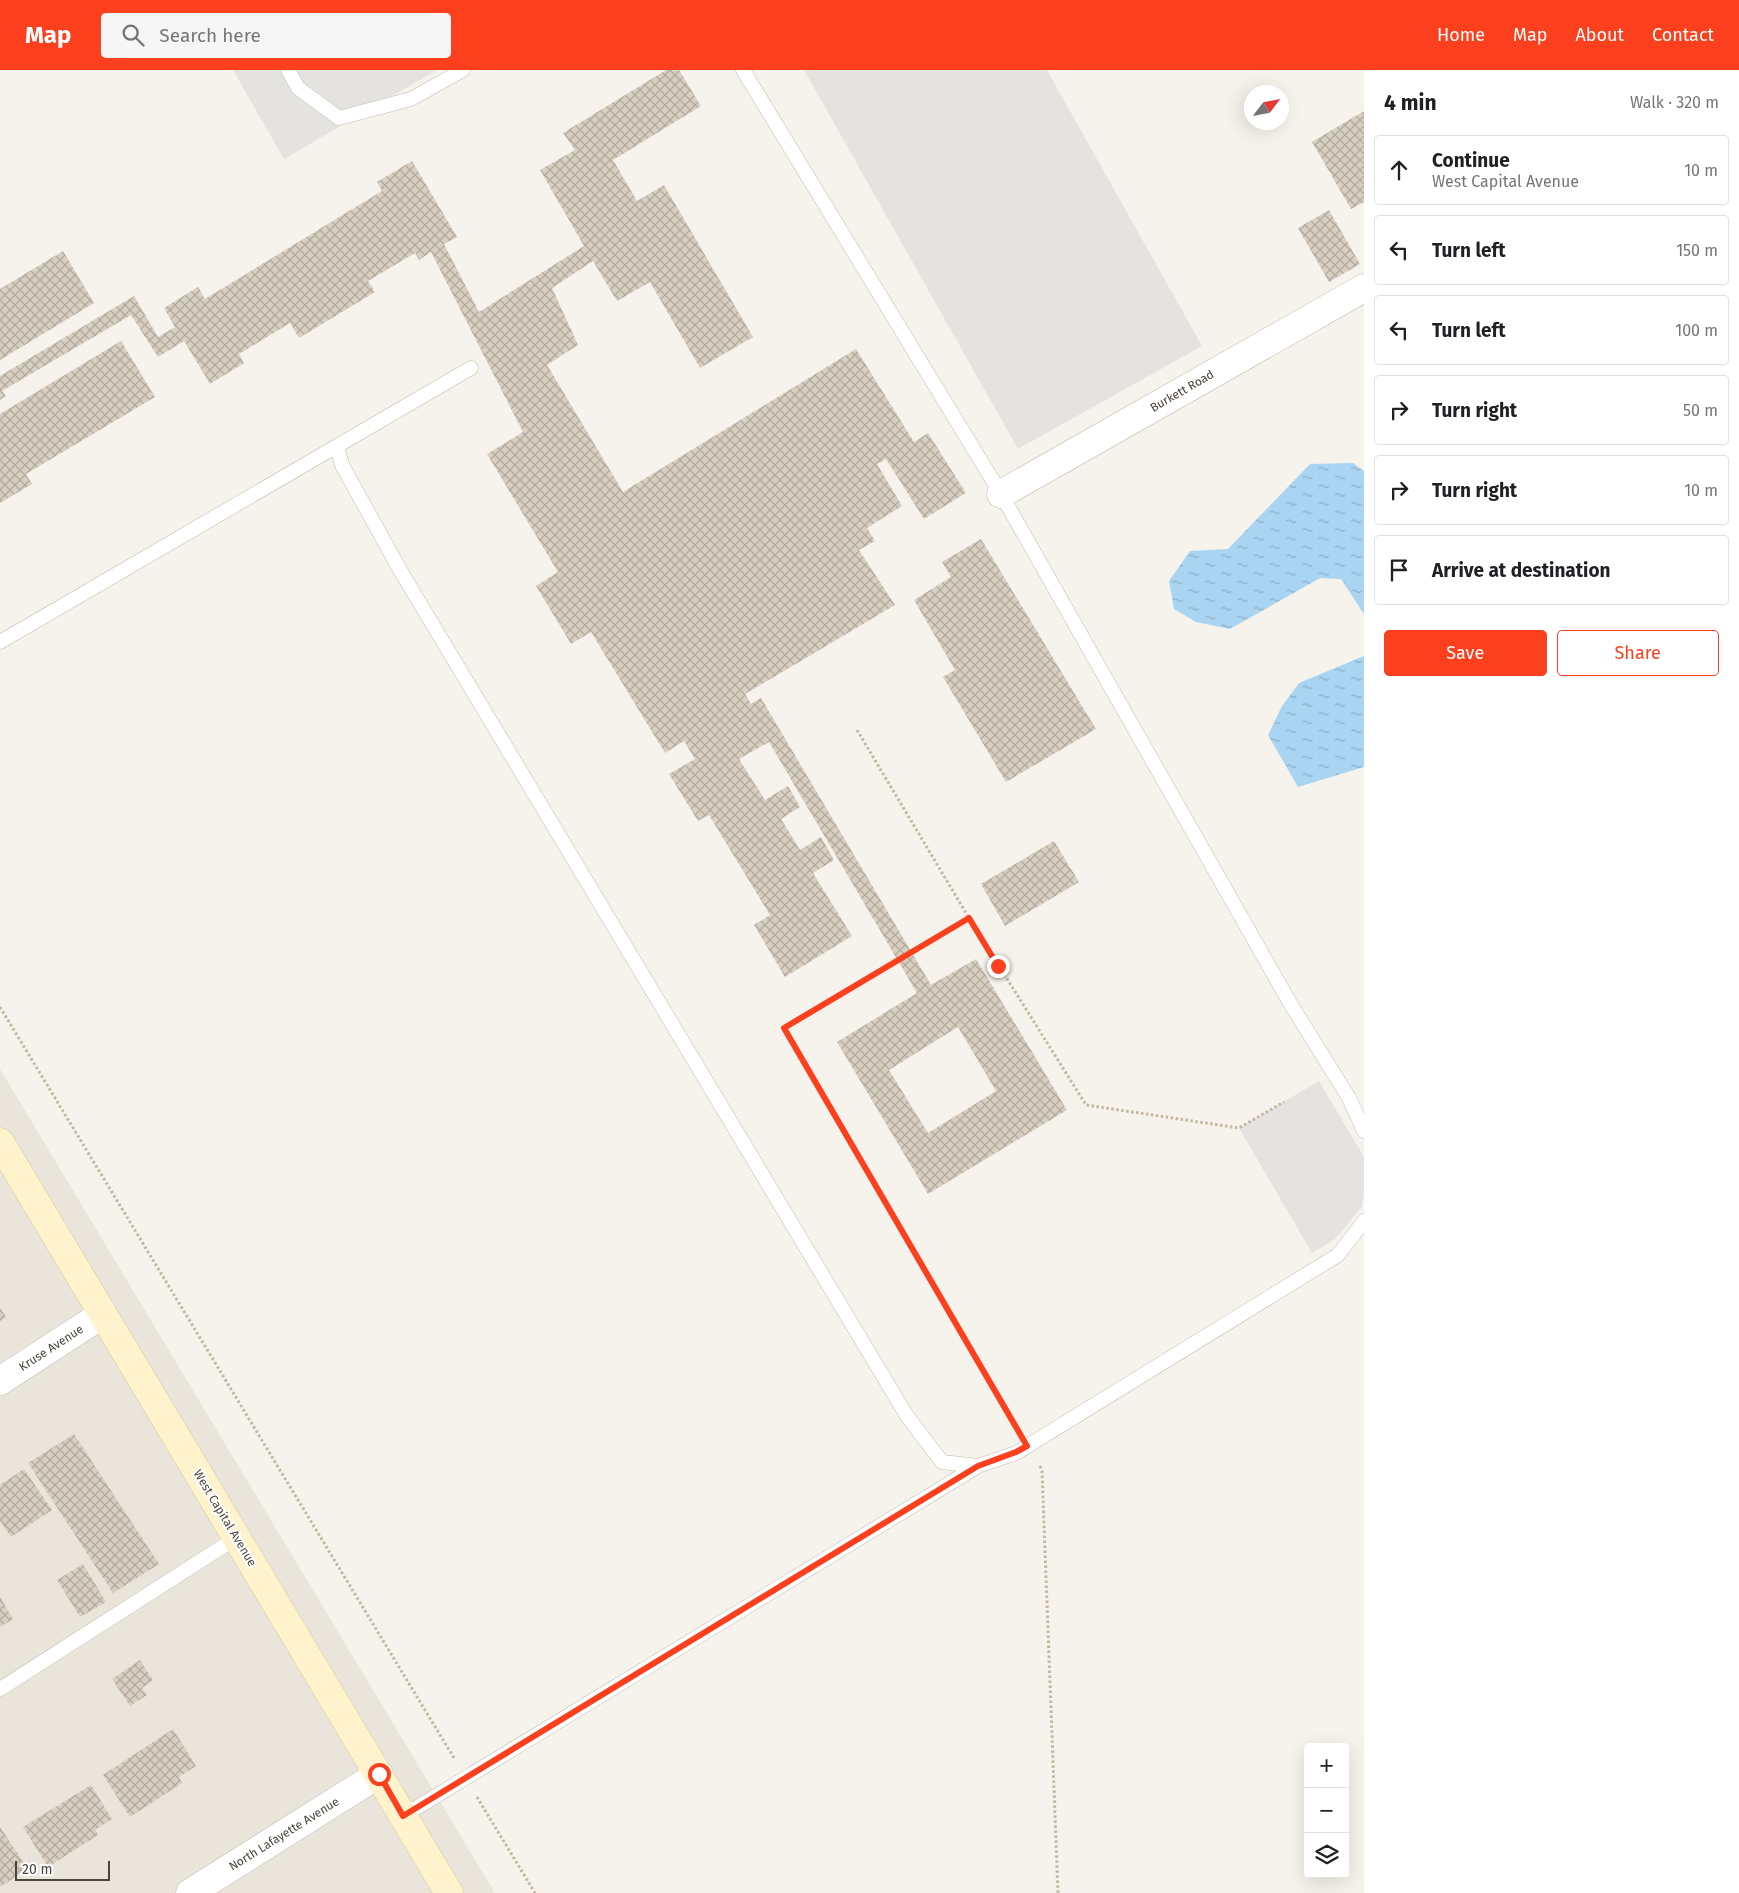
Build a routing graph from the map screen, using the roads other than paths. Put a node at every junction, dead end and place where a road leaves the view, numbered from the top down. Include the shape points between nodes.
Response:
1 (288, 70) edge
2 (464, 70) edge
3 (743, 70) edge
4 (1364, 288) edge
5 (471, 368) dead end
6 (337, 446) junction
7 (1001, 494) junction
8 (0, 642) edge
9 (1364, 1131) edge
10 (0, 1142) edge
11 (1364, 1221) edge
12 (103, 1314) junction
13 (0, 1381) edge
14 (978, 1466) junction
15 (236, 1538) junction
16 (0, 1689) edge
17 (379, 1774) junction
18 (403, 1816) junction
19 (207, 1888) edge
20 (450, 1893) edge

1 - 2 lane via 298,88 339,118 411,99
3 - 7 lane
4 - 7 street, Burkett Road
5 - 6 lane
6 - 8 lane
6 - 14 lane via 342,465 400,570 907,1416 942,1462
7 - 9 lane via 1286,995 1349,1098
10 - 12 main road, West Capital Avenue
11 - 14 lane via 1338,1255 1027,1446
12 - 13 street, Kruse Avenue
12 - 15 main road, West Capital Avenue
14 - 18 lane
15 - 16 lane
15 - 17 main road, West Capital Avenue
17 - 18 main road, West Capital Avenue
17 - 19 street, North Lafayette Avenue
18 - 20 main road, West Capital Avenue

